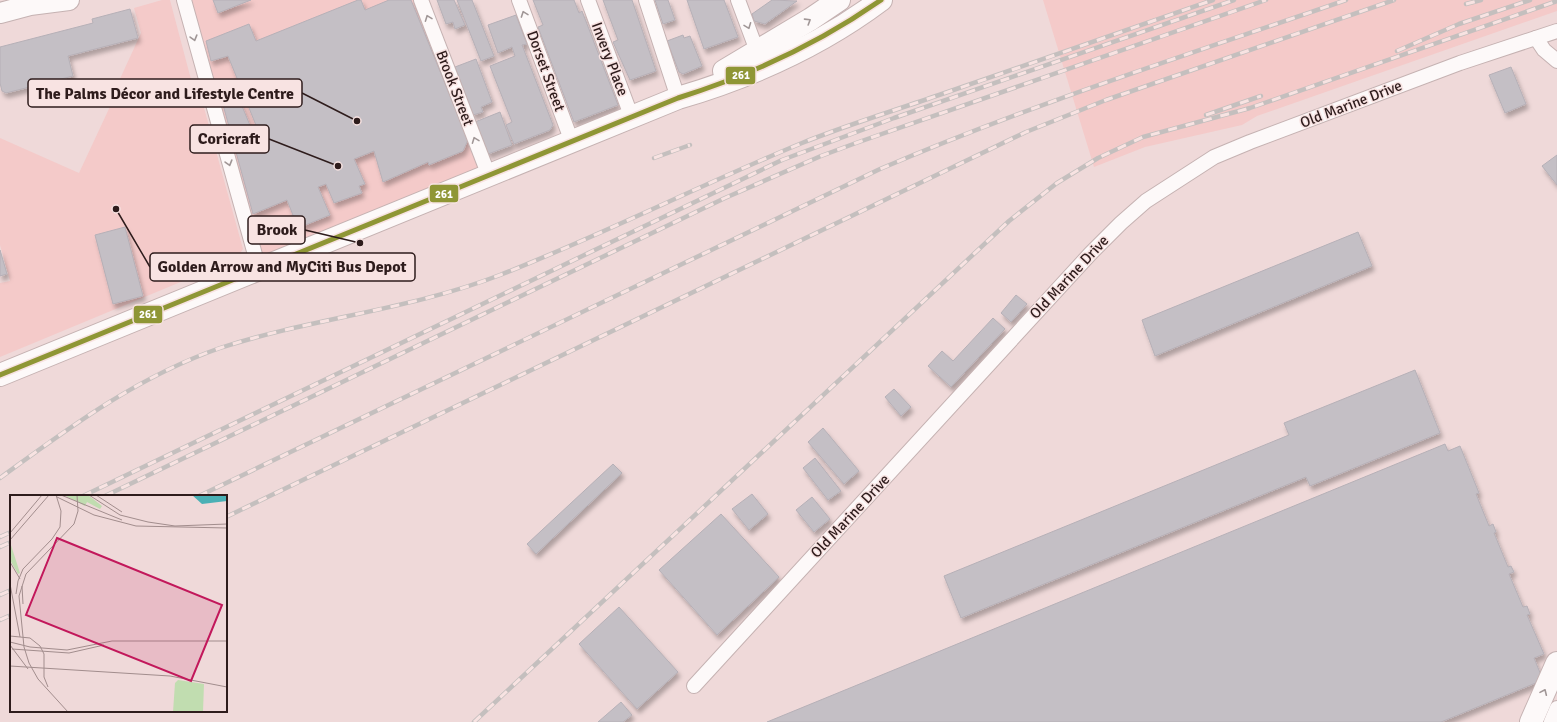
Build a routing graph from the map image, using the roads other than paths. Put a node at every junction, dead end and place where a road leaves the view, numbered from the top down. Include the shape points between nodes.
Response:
1 (69, 0) edge
2 (184, 0) edge
3 (421, 0) edge
4 (519, 0) edge
5 (588, 0) edge
6 (646, 0) edge
7 (738, 0) edge
8 (839, 0) edge
9 (881, 0) edge
10 (35, 3) edge
11 (0, 13) edge
12 (1557, 31) edge
13 (1536, 38) junction
14 (758, 51) junction
15 (1557, 61) edge
16 (678, 98) junction
17 (632, 118) junction
18 (572, 142) junction
19 (489, 176) junction
20 (259, 269) junction
21 (0, 375) edge
22 (1557, 663) edge
23 (694, 686) dead end
24 (1557, 708) edge
25 (1531, 722) edge
26 (1551, 722) edge

1 - 10 main road
2 -> 20 street
19 -> 3 street, Brook Street
18 -> 4 street, Dorset Street
5 - 17 street, Invery Place
6 - 16 street
7 -> 14 street
14 -> 8 main road
9 - 16 main road via 830,33 774,63
10 - 11 main road
12 - 13 street, Old Marine Drive
13 - 15 street via 1544,50
13 - 23 street, Old Marine Drive via 1460,63 1250,142 1208,161 1146,201 1090,254
14 - 16 main road
16 - 17 main road
17 - 18 main road
18 - 19 main road
19 - 20 main road
20 - 21 main road
25 -> 22 main road
24 - 26 street

